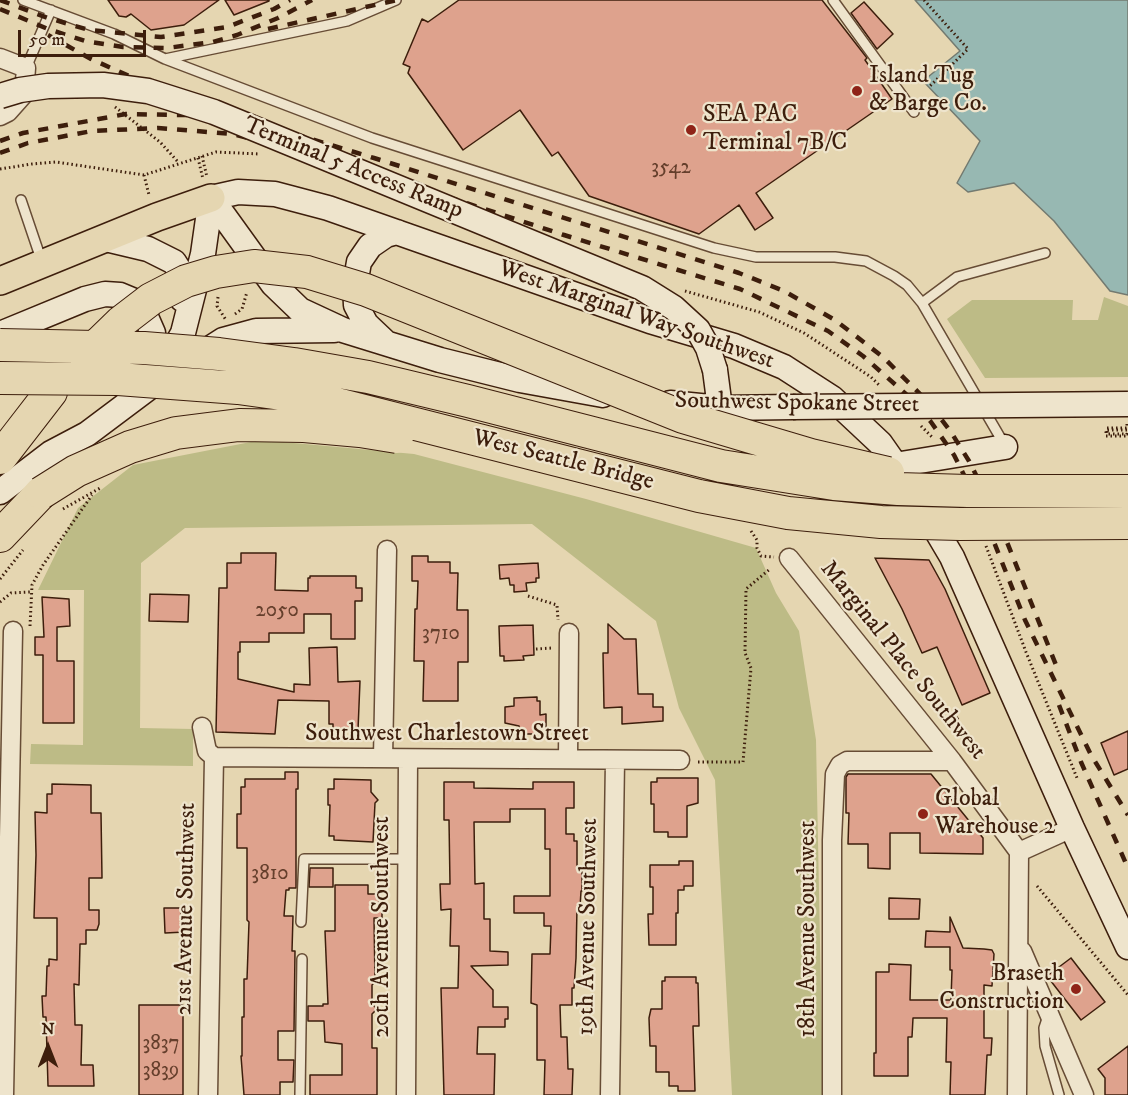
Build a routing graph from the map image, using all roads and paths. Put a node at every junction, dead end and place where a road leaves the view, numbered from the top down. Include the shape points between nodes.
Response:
1 (23, 0) edge
2 (396, 0) edge
3 (833, 0) edge
4 (924, 0) edge
5 (51, 10) junction
6 (0, 58) edge
7 (165, 59) junction
8 (26, 68) junction
9 (929, 87) dead end
10 (0, 96) edge
11 (914, 112) dead end
12 (0, 116) edge
13 (143, 128) dead end
14 (216, 152) dead end
15 (179, 163) junction
16 (0, 169) edge
17 (144, 175) junction
18 (149, 195) dead end
19 (211, 198) junction
20 (21, 200) dead end
21 (397, 232) junction
22 (106, 239) junction
23 (1045, 254) dead end
24 (42, 264) junction
25 (0, 281) edge
26 (248, 285) dead end
27 (218, 296) dead end
28 (922, 303) junction
29 (343, 330) junction
30 (183, 333) junction
31 (0, 334) edge
32 (0, 345) edge
33 (389, 345) junction
34 (0, 378) edge
35 (155, 383) junction
36 (720, 408) junction
37 (1127, 412) edge
38 (10, 423) edge
39 (1127, 430) edge
40 (1128, 436) edge
41 (1005, 447) joint
42 (0, 458) edge
43 (895, 465) junction
44 (601, 471) junction
45 (110, 481) dead end
46 (968, 491) junction
47 (1128, 491) edge
48 (0, 492) edge
49 (93, 494) junction
50 (50, 502) junction
51 (1128, 524) edge
52 (0, 527) edge
53 (13, 541) edge
54 (387, 550) dead end
55 (991, 557) dead end
56 (789, 558) dead end
57 (770, 569) dead end
58 (0, 579) edge
59 (30, 592) junction
60 (528, 596) dead end
61 (0, 602) edge
62 (563, 628) joint
63 (22, 631) joint
64 (558, 648) dead end
65 (536, 649) dead end
66 (959, 717) dead end
67 (950, 724) dead end
68 (202, 727) dead end
69 (214, 757) junction
70 (383, 758) junction
71 (408, 759) junction
72 (568, 759) junction
73 (615, 760) junction
74 (680, 760) dead end
75 (952, 760) junction
76 (698, 762) dead end
77 (1077, 778) dead end
78 (1072, 828) junction
79 (1019, 852) junction
80 (408, 859) junction
81 (1048, 899) dead end
82 (301, 922) dead end
83 (1019, 944) junction
84 (1128, 947) edge
85 (302, 959) dead end
86 (1128, 995) edge
87 (1049, 1014) junction
88 (4, 1095) edge
89 (208, 1095) edge
90 (300, 1095) edge
91 (406, 1095) edge
92 (610, 1095) edge
93 (832, 1095) edge
94 (1017, 1095) edge
95 (1059, 1095) edge
96 (1084, 1095) edge

1 - 5 lane
2 - 7 lane via 347,21
3 - 11 lane
4 - 9 path via 968,49
5 - 7 lane
5 - 8 lane
6 - 8 street
7 - 28 lane via 372,138 714,248 756,257 835,256 866,261 907,285
8 - 12 street via 24,94
10 - 36 main road, Terminal 5 Access Ramp, bridge via 32,88 103,85 148,91 214,112 608,273 661,298 688,319 704,340 715,370
13 - 15 path
14 - 15 path
15 - 17 path
16 - 17 path via 56,162
17 - 18 path
19 - 21 main road, West Marginal Way Southwest via 238,192 275,194
19 - 22 main road
19 - 29 main road, Southwest Spokane Street via 273,284 300,310
19 - 30 main road via 203,254
20 - 24 lane
21 - 33 main road via 369,246 359,262 355,285 356,305 366,324
21 - 43 main road, West Marginal Way Southwest via 650,321 734,346 784,368 832,398 880,443
22 - 24 main road
22 - 30 main road via 148,249 174,262 181,273
23 - 28 lane via 957,277
24 - 25 main road
26 - 27 path via 242,309 226,320 217,306
28 - 41 lane
29 - 33 main road, Southwest Spokane Street
29 - 35 main road via 255,331 224,340
30 - 35 main road
31 - 35 main road via 85,299 120,295 132,300 147,317 153,333
32 - 46 highway, West Seattle Bridge, bridge via 144,348 294,364 368,377 721,466 834,484
33 - 36 main road, Southwest Spokane Street via 520,380 616,398
34 - 44 highway, West Seattle Bridge, bridge via 118,379 238,388 317,399
35 - 48 main road
36 - 37 main road, Southwest Spokane Street, bridge
37 - 39 path, bridge via 1127,428 1107,428 1107,434 1127,434
38 - 42 highway
38 - 46 highway, bridge via 51,392 121,321 151,299 186,281 254,267 307,272 366,290 684,417 811,455
39 - 40 path via 1106,430 1106,436
41 - 43 main road
43 - 78 main road, West Marginal Way Southwest via 952,557
44 - 50 highway, bridge via 360,431 239,425 176,433 130,447 76,471
44 - 51 highway, West Seattle Bridge, bridge via 788,513 881,522
45 - 49 path
46 - 47 highway, West Seattle Bridge, bridge
49 - 50 path
49 - 59 path
50 - 52 highway
50 - 53 highway
53 - 58 path
54 - 70 street
55 - 77 path
56 - 75 street, Marginal Place Southwest
57 - 76 path via 746,589 745,653 751,668 743,762
59 - 61 path via 11,593
59 - 63 path
60 - 62 path via 557,605
62 - 72 street
63 - 88 street
64 - 65 path
66 - 67 path
68 - 69 street, 21st Avenue Southwest via 207,751
69 - 70 street, Southwest Charlestown Street
69 - 89 street, 21st Avenue Southwest
70 - 71 street, Southwest Charlestown Street
71 - 72 street, Southwest Charlestown Street
71 - 80 street, 20th Avenue Southwest
72 - 73 street, Southwest Charlestown Street
73 - 74 street, Southwest Charlestown Street
73 - 92 street, 19th Avenue Southwest
75 - 79 street, Marginal Place Southwest
75 - 93 street, 18th Avenue Southwest via 847,761 835,774
78 - 79 street
78 - 84 main road, West Marginal Way Southwest
79 - 83 street
80 - 82 lane via 304,859
80 - 91 street, 20th Avenue Southwest
81 - 86 path
83 - 87 street
83 - 94 street
85 - 90 lane
87 - 95 lane via 1044,1037
87 - 96 street

